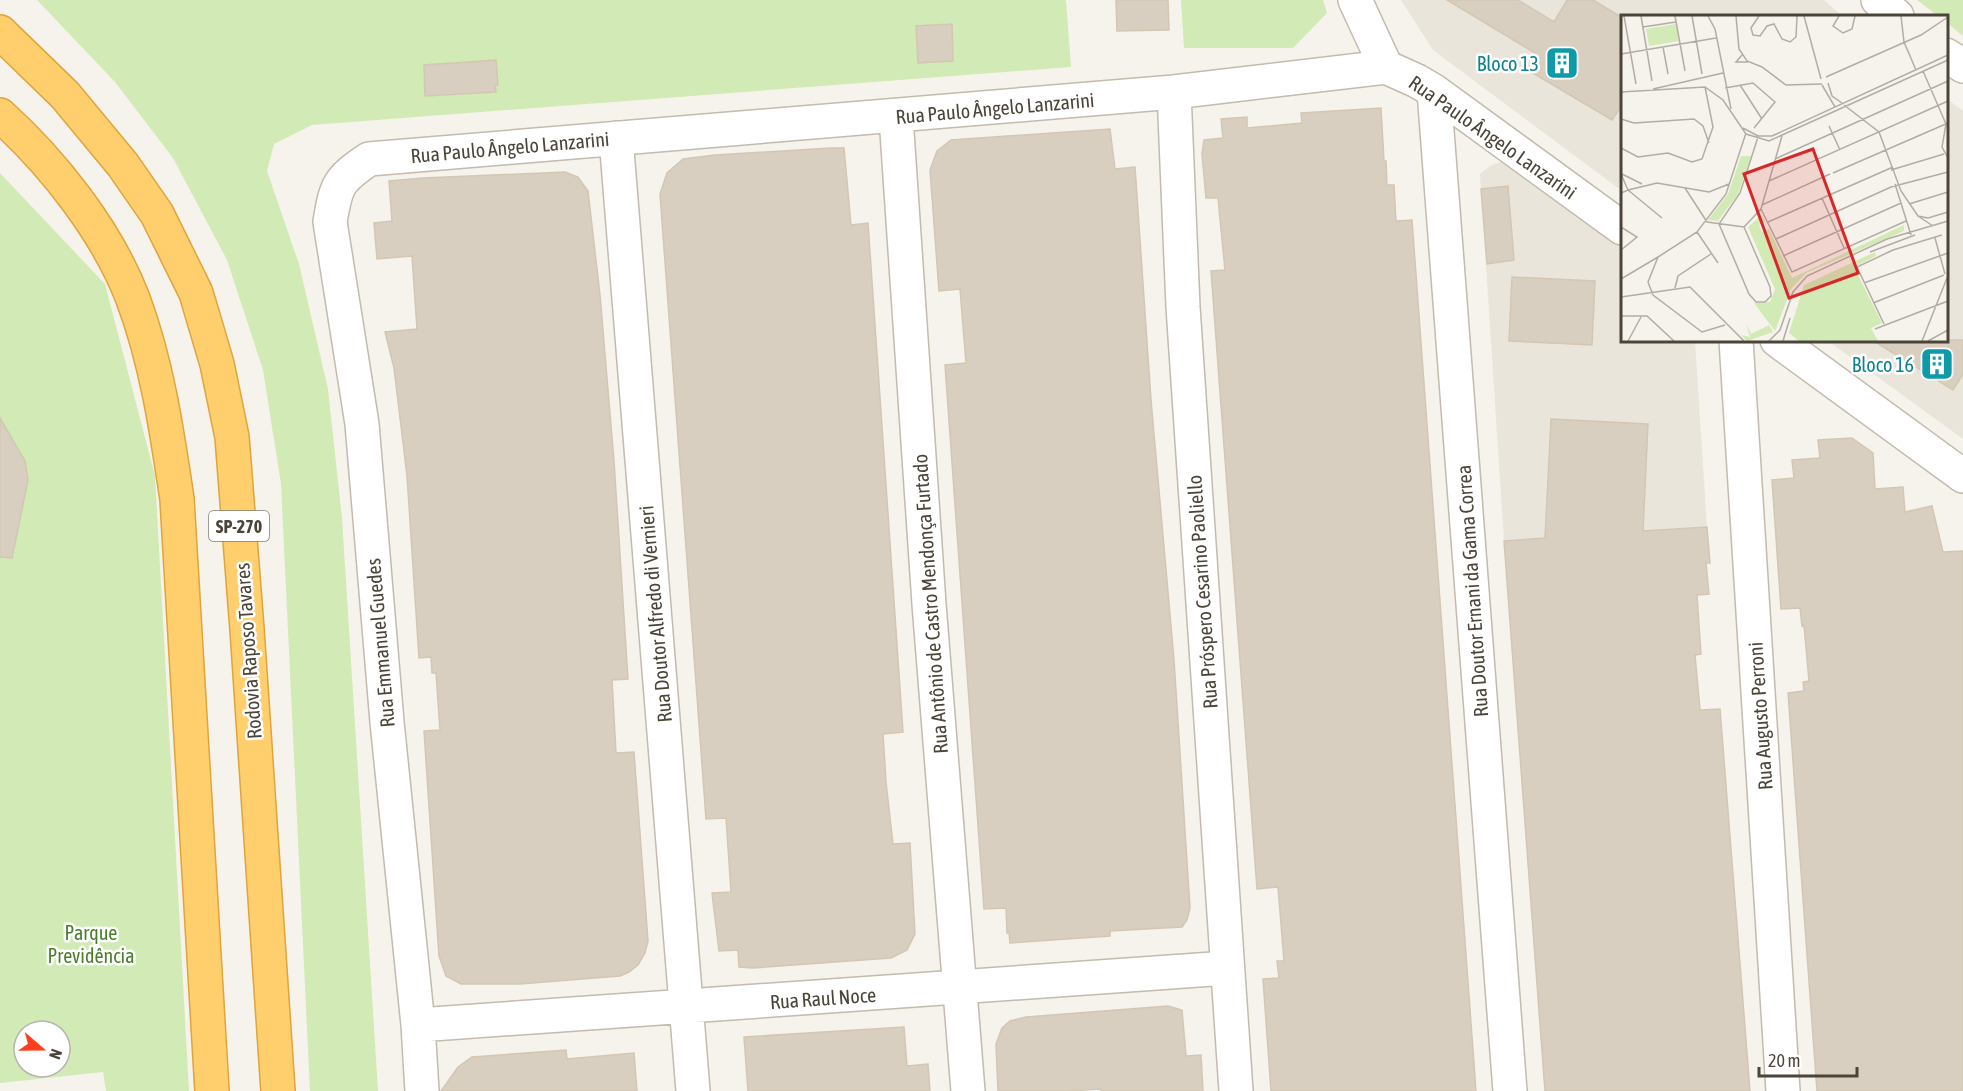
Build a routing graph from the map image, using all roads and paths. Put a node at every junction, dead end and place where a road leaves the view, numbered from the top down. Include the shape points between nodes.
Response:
1 (1354, 0) edge
2 (1878, 0) edge
3 (1896, 15) edge
4 (0, 32) edge
5 (1948, 56) edge
6 (1963, 66) edge
7 (1386, 67) junction
8 (1434, 91) junction
9 (1174, 92) junction
10 (0, 115) edge
11 (896, 117) junction
12 (616, 138) junction
13 (334, 196) joint
14 (1621, 227) edge
15 (1736, 342) edge
16 (1780, 342) edge
17 (1963, 476) edge
18 (1227, 968) junction
19 (961, 988) junction
20 (687, 1008) junction
21 (418, 1025) junction
22 (212, 1091) edge
23 (278, 1091) edge
24 (422, 1091) edge
25 (693, 1091) edge
26 (968, 1091) edge
27 (1236, 1091) edge
28 (1510, 1091) edge
29 (1783, 1091) edge

1 - 7 street
2 - 3 street
4 - 23 highway, Rodovia Raposo Tavares / SP-270 via 65,95 158,213 196,293 217,364 232,437
5 - 6 street
7 - 8 street, Rua Paulo Ângelo Lanzarini
7 - 9 street, Rua Paulo Ângelo Lanzarini
8 - 14 street, Rua Paulo Ângelo Lanzarini
8 - 28 street, Rua Doutor Ernani da Gama Correa
9 - 11 street, Rua Paulo Ângelo Lanzarini
9 - 18 street, Rua Próspero Cesarino Paoliello via 1183,307
10 - 22 highway via 73,194 109,248 132,298 167,429 177,499
11 - 12 street, Rua Paulo Ângelo Lanzarini
11 - 19 street, Rua Antônio de Castro Mendonça Furtado via 929,604
12 - 13 street, Rua Paulo Ângelo Lanzarini via 369,159 346,175
12 - 20 street, Rua Doutor Alfredo di Vernieri
13 - 21 street, Rua Emmanuel Guedes via 330,222 362,424
15 - 29 street, Rua Augusto Perroni
16 - 17 street
18 - 19 street, Rua Raul Noce
18 - 27 street, Rua Próspero Cesarino Paoliello
19 - 20 street, Rua Raul Noce
19 - 26 street, Rua Antônio de Castro Mendonça Furtado
20 - 21 street, Rua Raul Noce
20 - 25 street, Rua Doutor Alfredo di Vernieri
21 - 24 street, Rua Emmanuel Guedes

